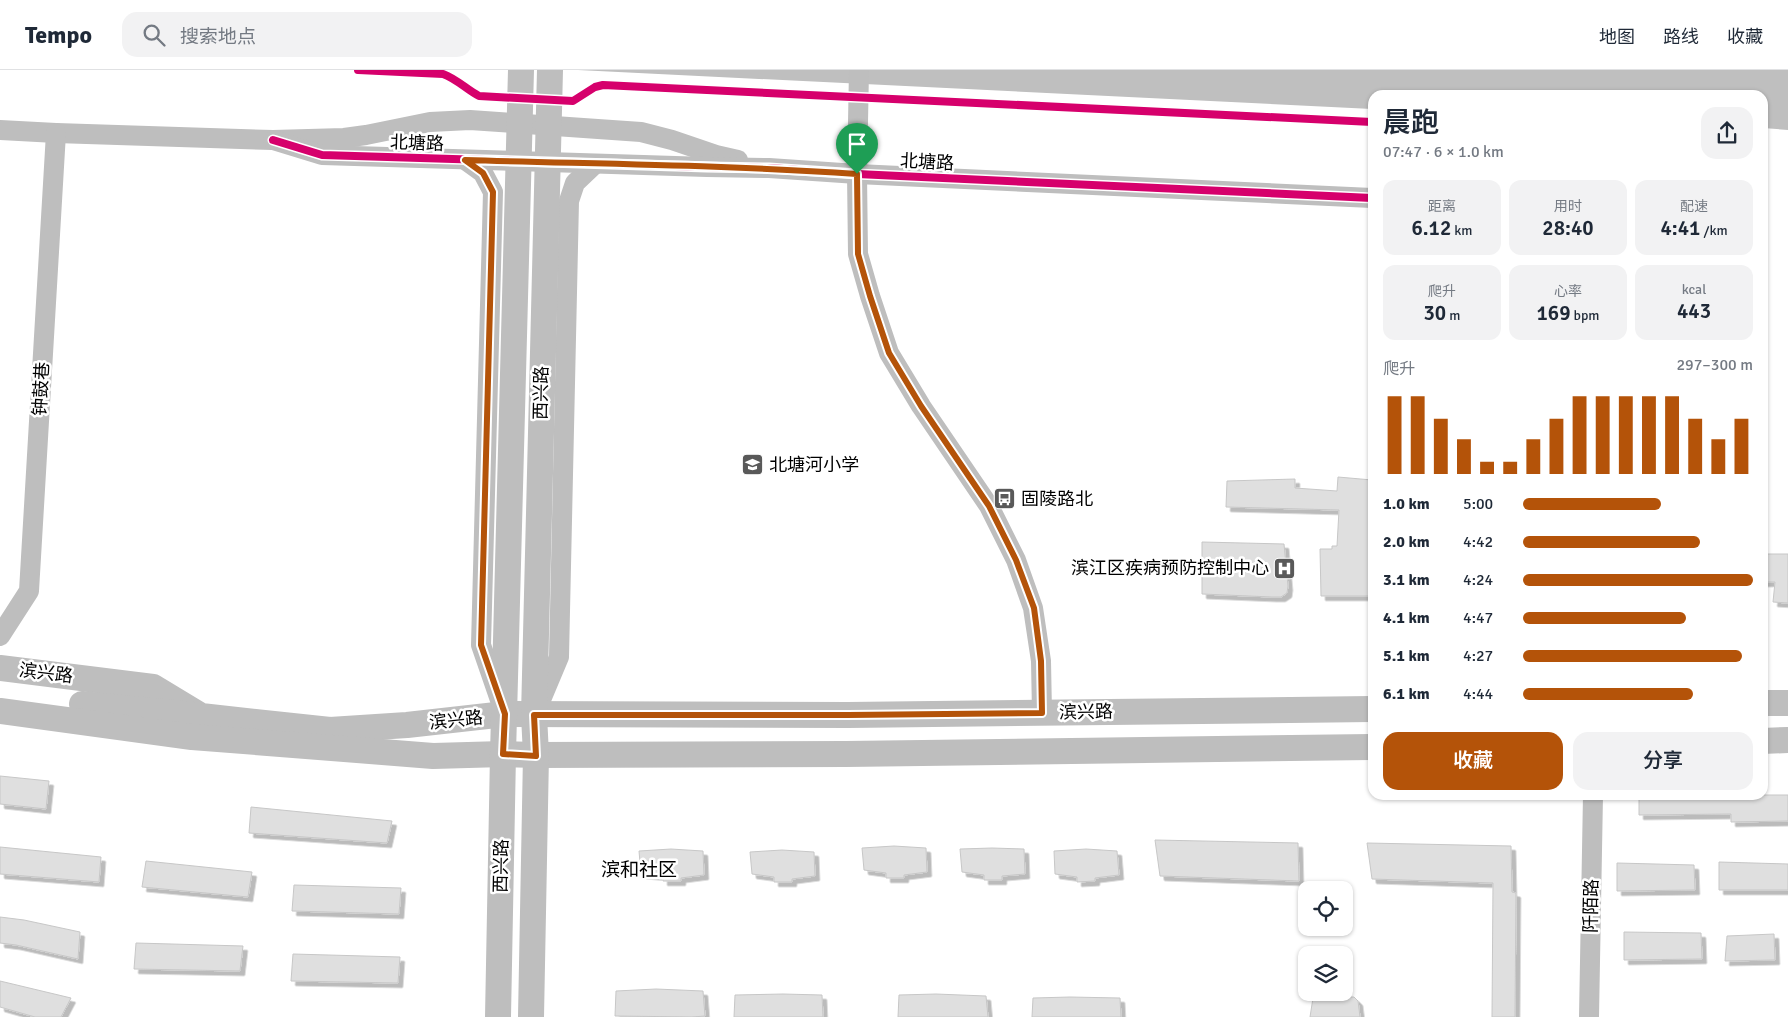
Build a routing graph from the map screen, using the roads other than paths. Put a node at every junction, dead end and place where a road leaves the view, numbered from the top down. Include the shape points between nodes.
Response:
1 (521, 70) edge
2 (550, 70) edge
3 (859, 70) edge
4 (0, 130) edge
5 (56, 133) junction
6 (273, 140) junction
7 (465, 160) junction
8 (595, 164) junction
9 (769, 168) junction
10 (857, 174) junction
11 (1368, 198) edge
12 (0, 636) edge
13 (0, 668) edge
14 (0, 694) edge
15 (1788, 703) edge
16 (1768, 704) edge
17 (1368, 709) edge
18 (0, 711) edge
19 (1042, 713) junction
20 (505, 714) junction
21 (534, 715) junction
22 (201, 716) junction
23 (1768, 740) edge
24 (1788, 740) edge
25 (1368, 746) edge
26 (503, 754) junction
27 (536, 756) junction
28 (1593, 800) edge
29 (498, 1017) edge
30 (531, 1017) edge
31 (1589, 1017) edge

1 - 20 main road, 西兴路
2 - 21 main road, 西兴路
3 - 10 street
4 - 5 street, 北塘路
5 - 6 street, 北塘路
5 - 12 street, 钟鼓巷 via 29,591
6 - 7 street, 北塘路 via 322,155
6 - 9 street, 北塘路 via 344,138 430,122 470,120 641,132
7 - 8 street, 北塘路
7 - 20 street, 西兴路 via 483,173 493,192 481,645
8 - 9 street, 北塘路
8 - 21 street, 西兴路 via 575,183 569,201 559,658
9 - 10 street, 北塘路
10 - 11 street, 北塘路
10 - 19 street via 858,254 886,345 921,406 989,506 1016,560 1034,608 1041,661
13 - 22 main road, 滨兴路 via 153,687
14 - 22 main road
15 - 16 main road
17 - 19 main road, 滨兴路
18 - 26 main road, 滨兴路 via 192,736 433,756
19 - 21 main road, 滨兴路
20 - 21 main road, 滨兴路
20 - 22 main road, 滨兴路 via 330,730
20 - 26 main road, 西兴路
21 - 27 main road, 西兴路
23 - 24 main road
25 - 27 main road, 滨兴路
26 - 27 main road, 滨兴路
26 - 29 main road, 西兴路
27 - 30 main road, 西兴路
28 - 31 street, 阡陌路

